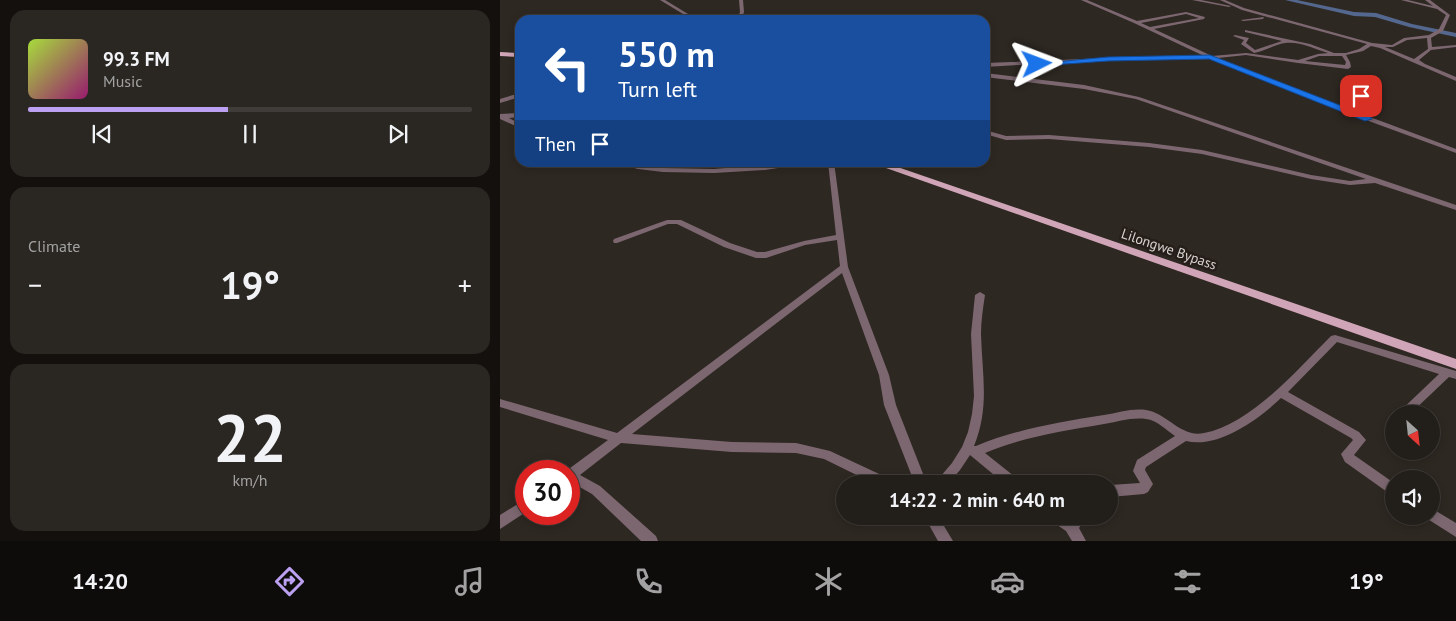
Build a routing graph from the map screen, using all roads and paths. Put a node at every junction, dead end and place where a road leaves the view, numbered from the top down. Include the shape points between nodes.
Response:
1 (662, 0) edge
2 (741, 0) edge
3 (1097, 0) edge
4 (1194, 0) edge
5 (1222, 0) edge
6 (1403, 0) edge
7 (1428, 0) edge
8 (1086, 1) edge
9 (1239, 7) junction
10 (1444, 10) junction
11 (688, 15) edge
12 (741, 15) edge
13 (1276, 18) junction
14 (1243, 20) dead end
15 (1137, 22) junction
16 (1152, 28) junction
17 (1247, 31) dead end
18 (1235, 36) dead end
19 (1431, 36) junction
20 (1286, 41) junction
21 (1370, 44) junction
22 (1431, 46) junction
23 (1456, 46) edge
24 (1253, 53) junction
25 (500, 54) edge
26 (1335, 54) junction
27 (1344, 54) junction
28 (515, 55) edge
29 (1210, 57) junction
30 (1298, 62) junction
31 (990, 65) edge
32 (1429, 69) junction
33 (990, 76) edge
34 (1456, 79) edge
35 (1375, 82) dead end
36 (515, 96) edge
37 (500, 101) edge
38 (515, 115) edge
39 (500, 116) edge
40 (1368, 119) junction
41 (515, 124) edge
42 (990, 133) edge
43 (1456, 151) edge
44 (646, 167) edge
45 (754, 167) edge
46 (832, 167) edge
47 (887, 167) edge
48 (1376, 180) junction
49 (1454, 205) edge
50 (840, 237) junction
51 (617, 241) dead end
52 (844, 267) junction
53 (980, 295) dead end
54 (1456, 364) edge
55 (1452, 373) edge
56 (1280, 392) junction
57 (500, 403) edge
58 (1413, 405) edge
59 (1184, 437) junction
60 (619, 438) junction
61 (972, 450) junction
62 (580, 467) edge
63 (869, 475) edge
64 (918, 475) edge
65 (949, 475) edge
66 (1004, 475) edge
67 (580, 481) edge
68 (1385, 484) edge
69 (1118, 490) edge
70 (515, 512) edge
71 (1440, 520) edge
72 (500, 522) edge
73 (936, 525) edge
74 (1068, 525) edge
75 (1071, 527) joint
76 (1456, 531) edge
77 (651, 541) edge
78 (946, 541) edge
79 (1079, 541) edge

1 - 11 street
2 - 12 street
3 - 8 street
4 - 9 street
5 - 9 street
6 - 10 street
7 - 10 street
8 - 15 street
9 - 13 street
10 - 19 street via 1448,15 1440,31
13 - 14 street
13 - 21 street
15 - 16 street
15 - 16 street via 1186,13 1204,18
16 - 29 street
17 - 20 street
18 - 24 street via 1247,39 1243,43 1252,48
19 - 21 street via 1409,38 1392,46
19 - 22 street
20 - 24 street
20 - 26 street
21 - 27 street
21 - 32 street via 1394,51
22 - 23 street
22 - 32 street via 1416,60
24 - 29 street
24 - 30 street
25 - 28 main road
26 - 27 street
26 - 30 street via 1318,55
27 - 30 street via 1348,67
29 - 31 street
29 - 40 street
32 - 34 street
33 - 48 street via 1125,94
35 - 40 street via 1377,84 1359,97 1368,107 1363,112
36 - 37 street
38 - 39 street
39 - 41 street
40 - 43 street
42 - 48 street via 1006,138 1049,137 1142,144 1202,152 1350,183
44 - 45 street via 718,170
46 - 50 street
47 - 54 main road, Lilongwe Bypass
48 - 49 street
50 - 51 street via 756,255 678,222 667,222
50 - 52 street
52 - 60 street
52 - 64 street via 884,375 890,405
53 - 61 street via 976,332 979,406
55 - 56 street via 1335,338
55 - 58 street
56 - 59 street via 1241,425 1203,438
56 - 68 street via 1355,435 1360,440 1347,454 1349,458
57 - 60 street
59 - 61 street via 1147,414 1006,438
59 - 69 street via 1141,464 1139,471 1147,484 1144,488
60 - 62 street
60 - 63 street via 732,447 796,448 826,455
61 - 65 street
61 - 66 street
67 - 77 street via 596,490
70 - 72 street
71 - 76 street
73 - 78 street
74 - 75 street
75 - 79 street

